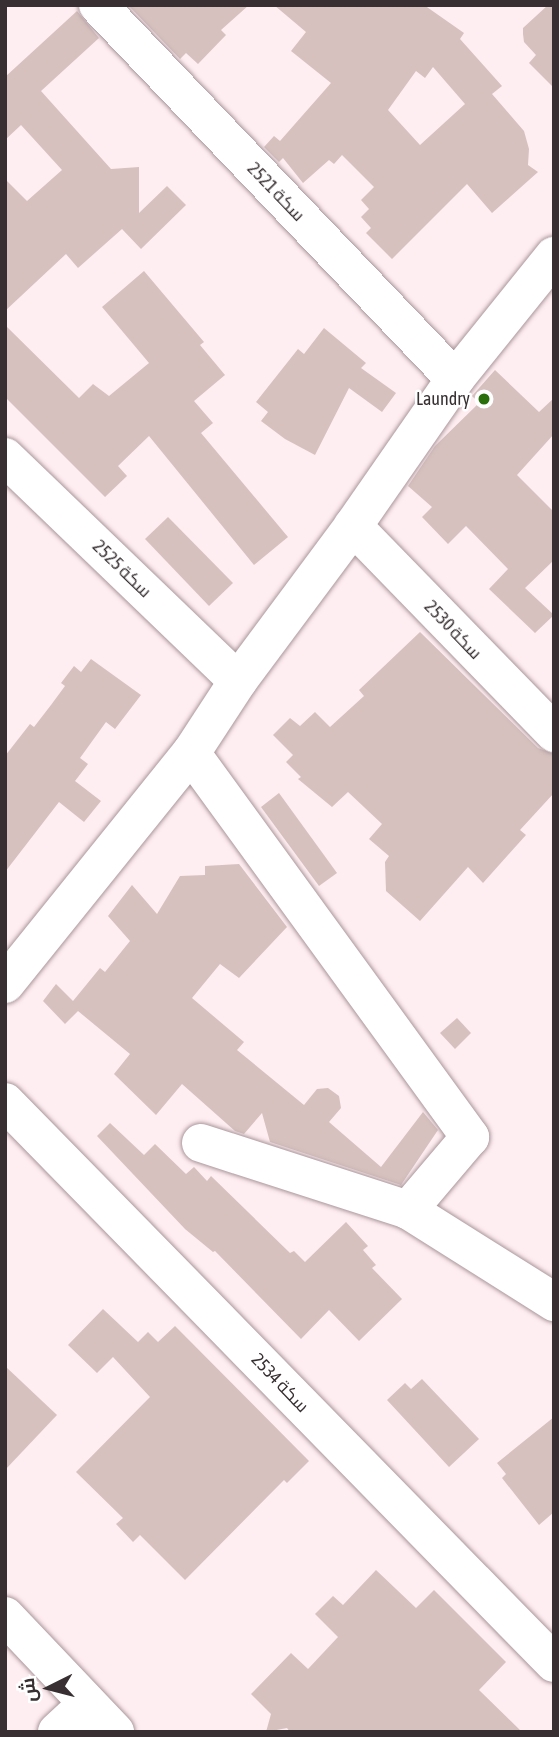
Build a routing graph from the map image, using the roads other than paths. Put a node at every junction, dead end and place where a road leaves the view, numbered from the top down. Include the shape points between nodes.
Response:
1 (98, 5) edge
2 (554, 256) edge
3 (455, 379) junction
4 (5, 457) edge
5 (353, 526) junction
6 (238, 681) junction
7 (554, 733) edge
8 (191, 753) junction
9 (5, 984) edge
10 (5, 1102) edge
11 (201, 1143) dead end
12 (408, 1210) junction
13 (554, 1302) edge
14 (5, 1616) edge
15 (554, 1663) edge
16 (87, 1703) junction
17 (57, 1732) edge
18 (115, 1732) edge

1 - 3 street, سكة 2521
2 - 3 street
3 - 5 street
4 - 6 street, سكة 2525
5 - 6 street
5 - 7 street, سكة 2530
6 - 8 street
8 - 9 street
8 - 12 street via 470,1137
10 - 15 street, سكة 2534
11 - 12 street
12 - 13 street
14 - 16 street
16 - 17 street
16 - 18 street

